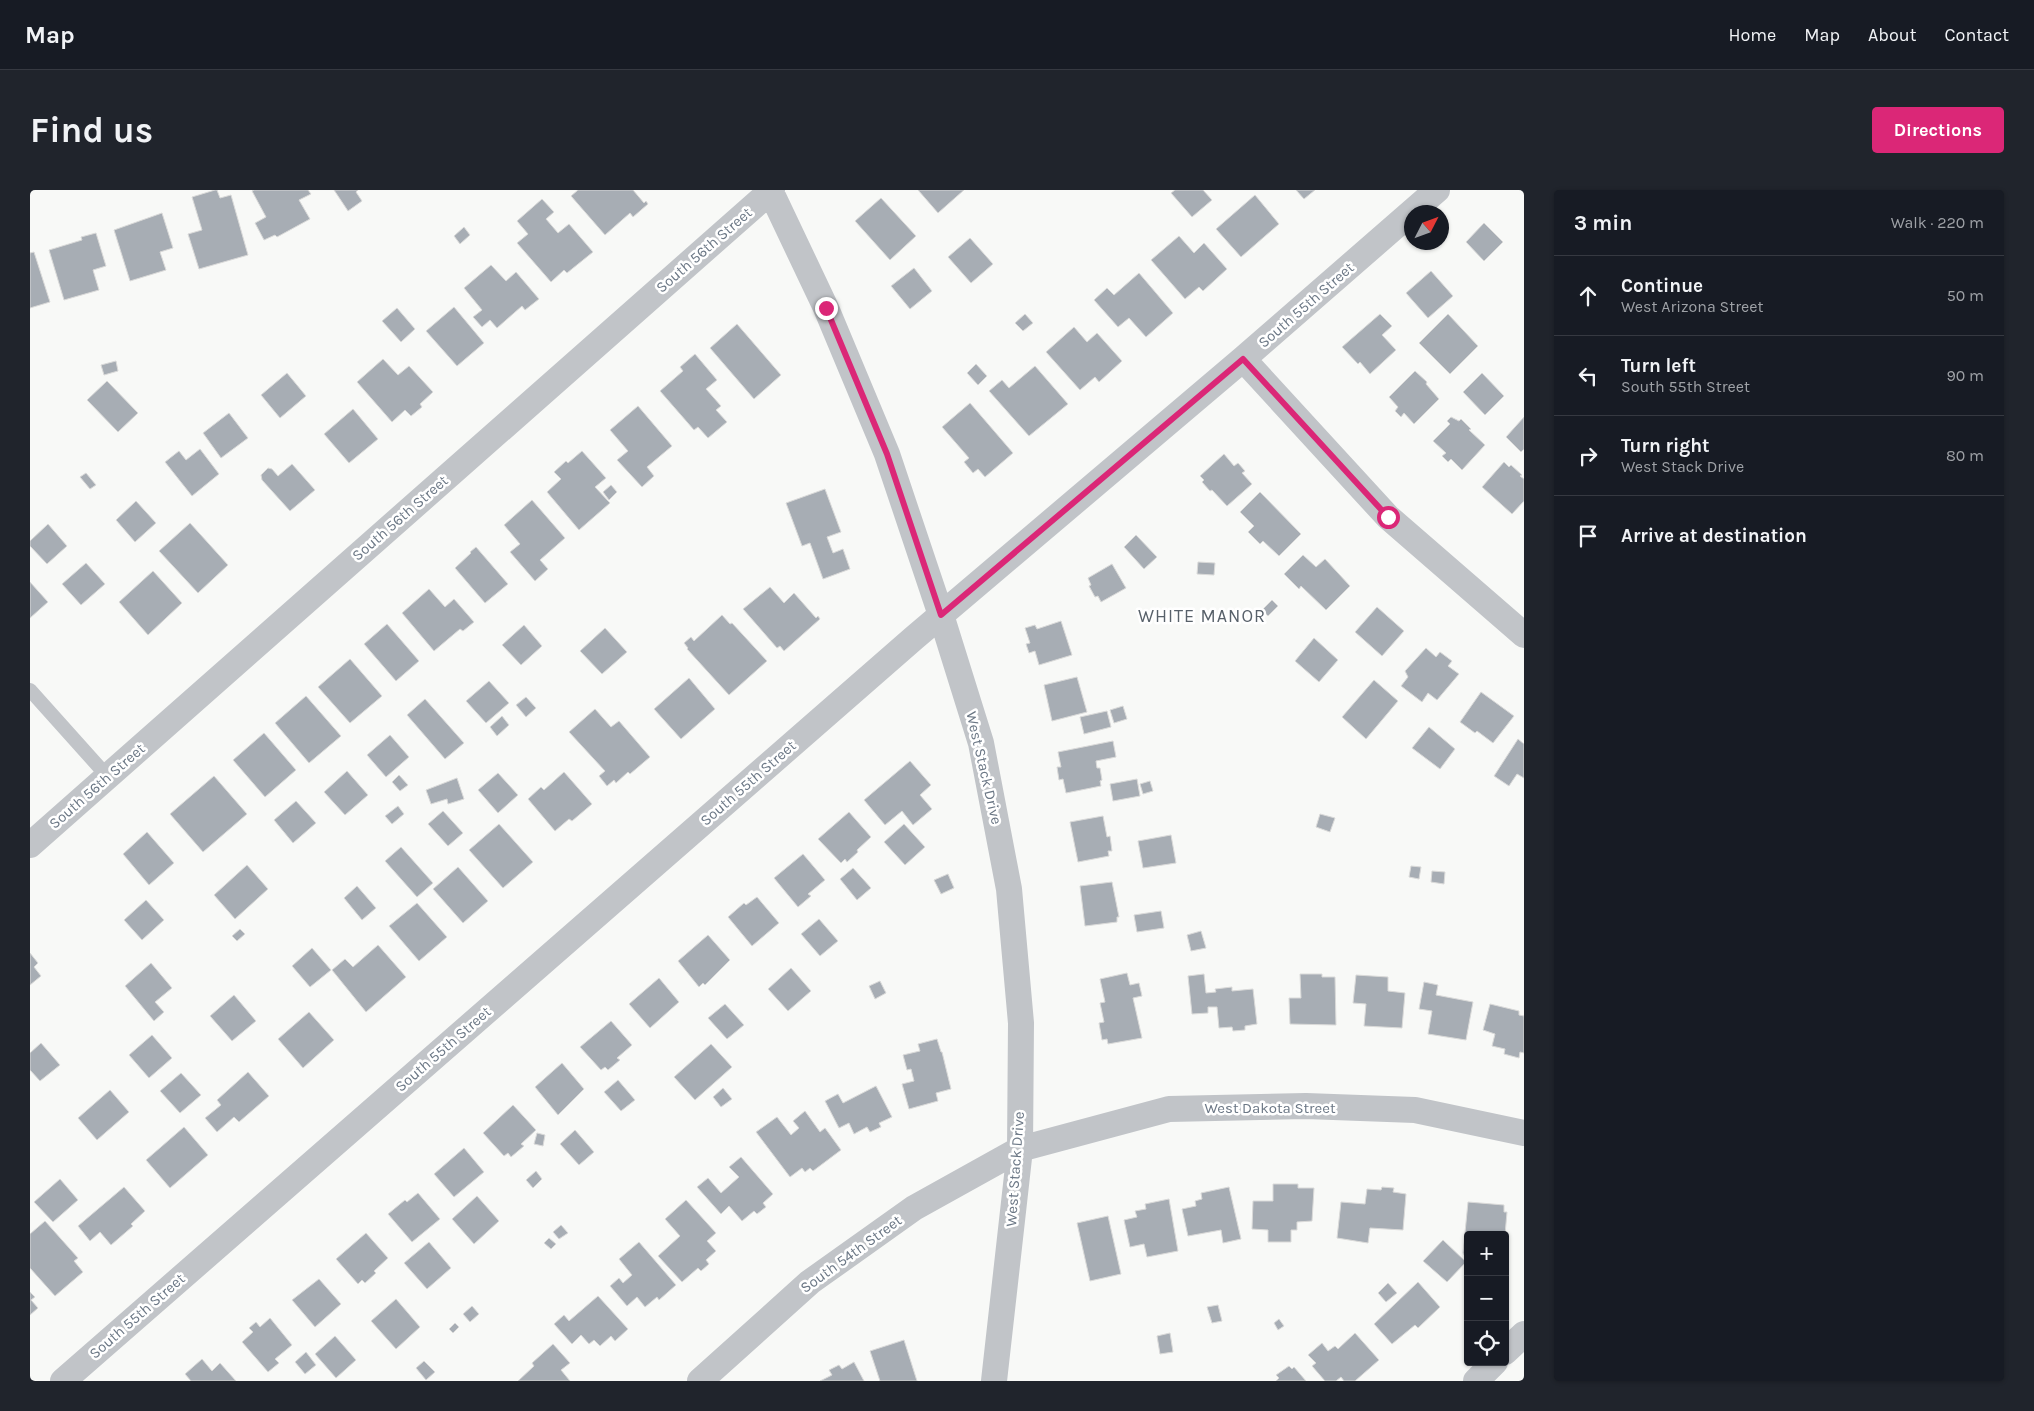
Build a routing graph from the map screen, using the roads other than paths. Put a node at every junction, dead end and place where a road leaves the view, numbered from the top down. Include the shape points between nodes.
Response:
1 (1437, 190) edge
2 (771, 191) edge
3 (1243, 359) junction
4 (941, 615) junction
5 (1524, 636) edge
6 (30, 690) edge
7 (108, 777) junction
8 (30, 844) edge
9 (1524, 1133) edge
10 (1020, 1150) junction
11 (1524, 1334) edge
12 (1509, 1348) edge
13 (1491, 1366) edge
14 (63, 1381) edge
15 (700, 1381) edge
16 (994, 1381) edge
17 (1476, 1381) edge

1 - 3 street, South 55th Street
2 - 4 street, West Stack Drive via 826,308 887,454
2 - 7 street, South 56th Street
3 - 4 street, South 55th Street
3 - 5 street via 1388,517
4 - 10 street, West Stack Drive via 981,743 1009,889 1021,1023
4 - 14 street, South 55th Street
6 - 7 lane
7 - 8 street, South 56th Street
9 - 10 street, West Dakota Street via 1415,1110 1306,1106 1169,1109
10 - 15 street, South 54th Street via 914,1208 810,1282
10 - 16 street, West Stack Drive
11 - 12 street
13 - 17 street

